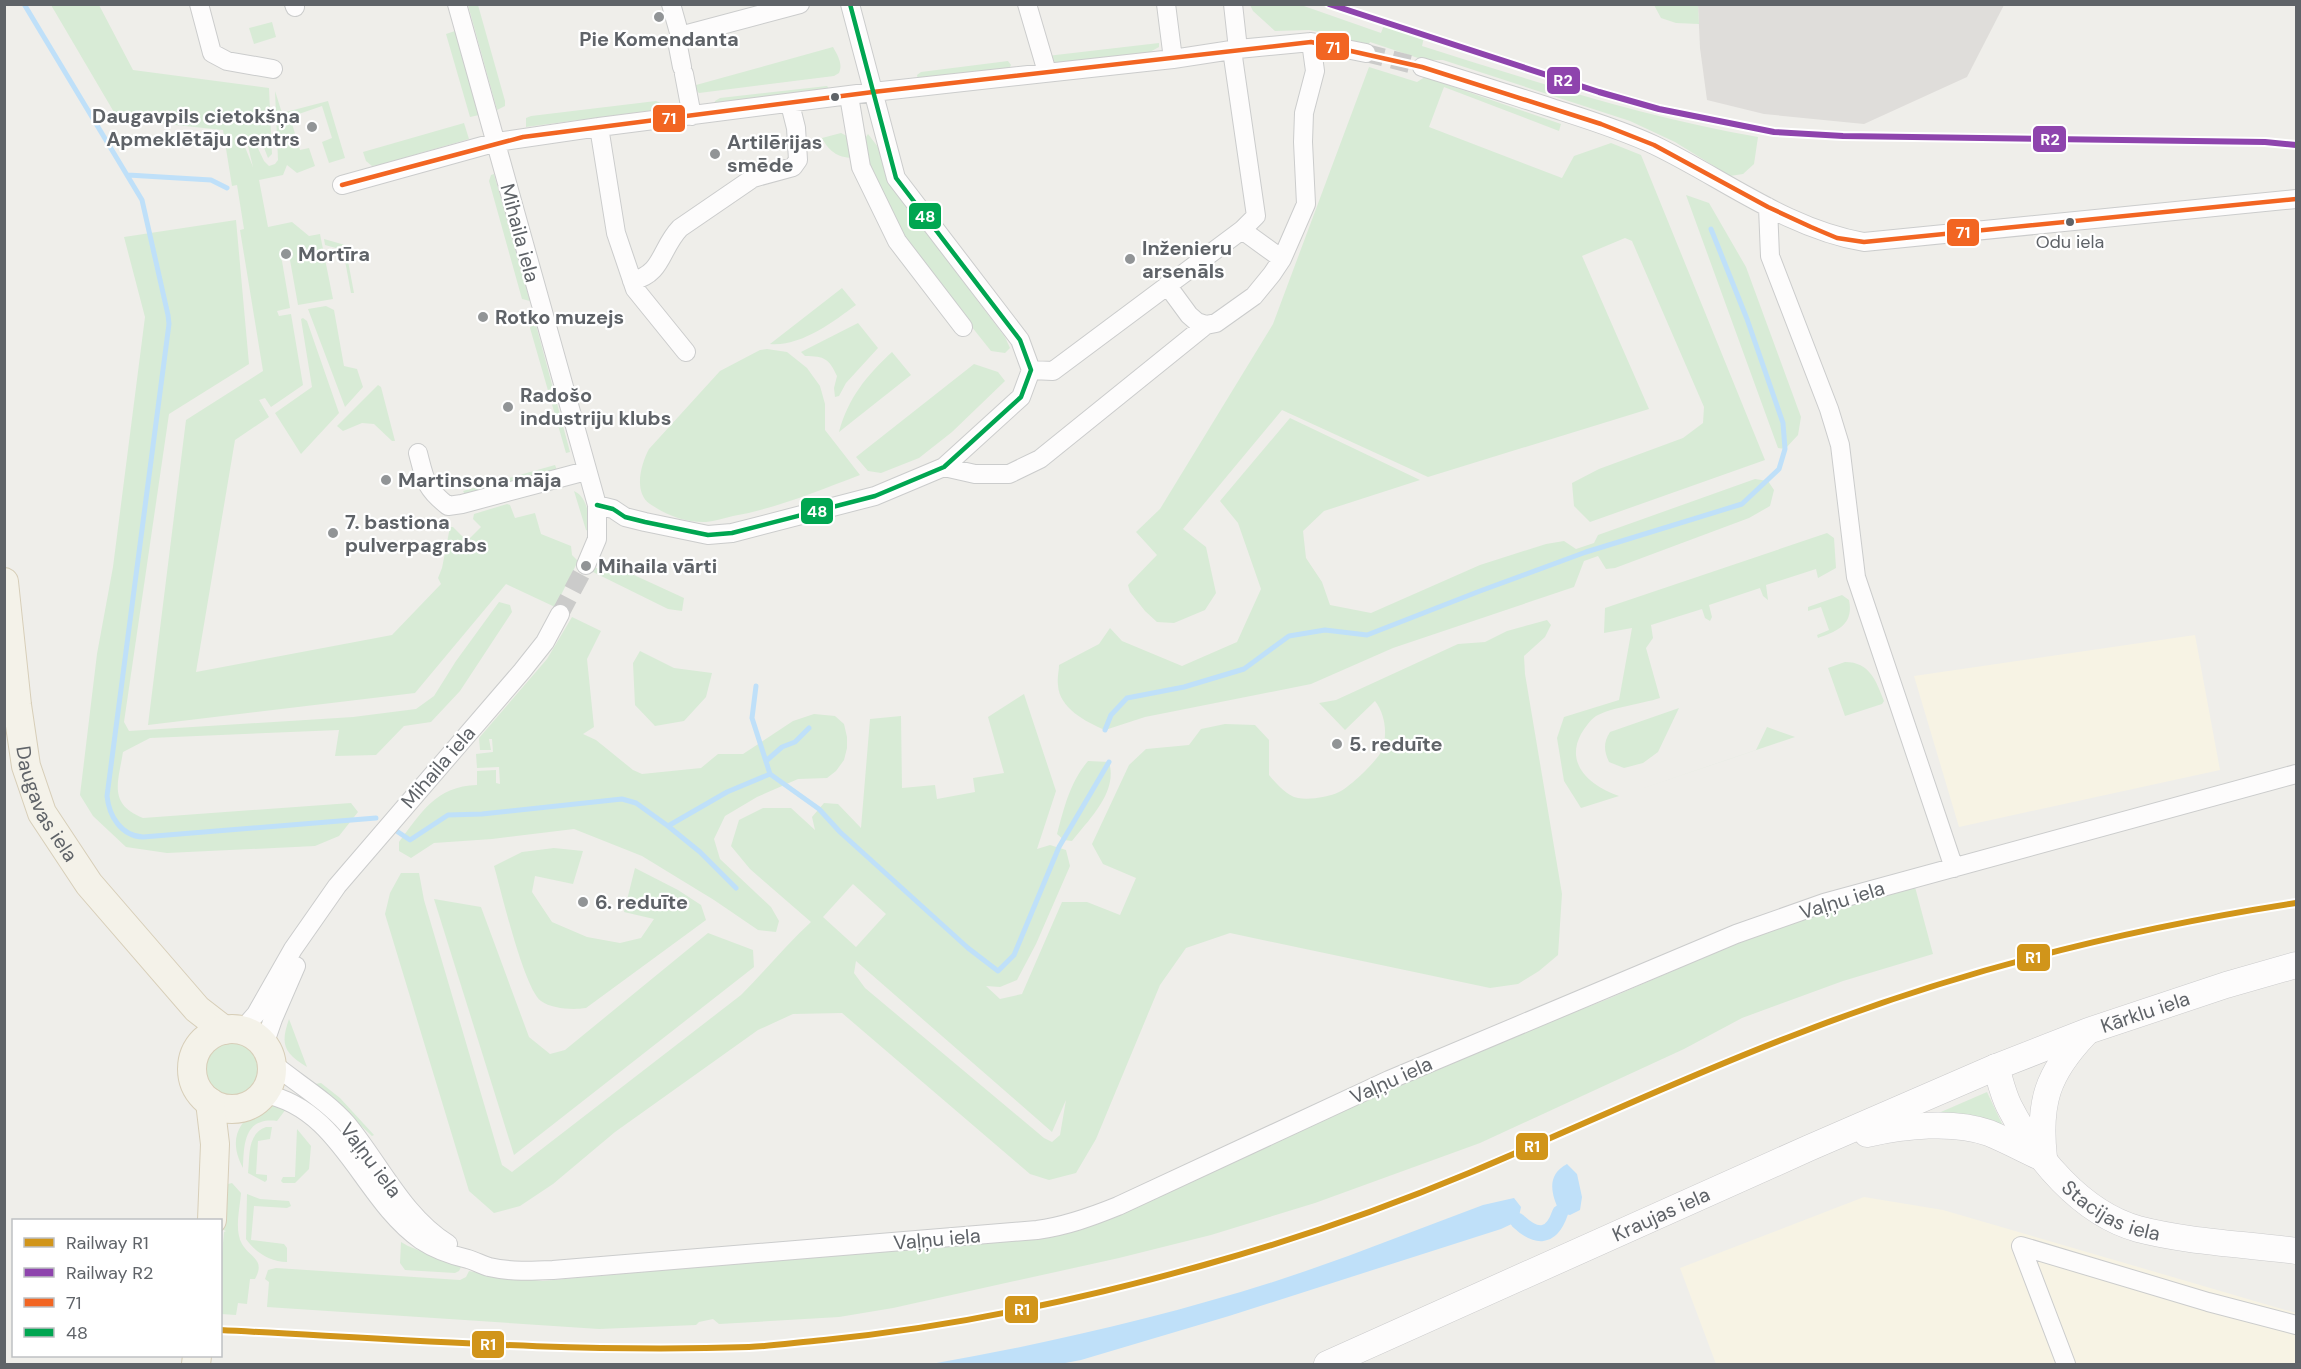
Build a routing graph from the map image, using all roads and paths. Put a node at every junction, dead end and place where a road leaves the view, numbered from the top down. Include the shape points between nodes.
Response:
1 (199, 4) edge
2 (457, 4) edge
3 (671, 4) edge
4 (800, 4) edge
5 (850, 4) edge
6 (1027, 4) edge
7 (1166, 4) edge
8 (1233, 4) edge
9 (680, 36) junction
10 (1311, 42) junction
11 (1235, 49) junction
12 (1366, 53) tunnel mouth
13 (1173, 59) junction
14 (1422, 67) tunnel mouth
15 (273, 69) dead end
16 (1047, 72) junction
17 (873, 92) junction
18 (849, 96) junction
19 (790, 104) junction
20 (692, 116) junction
21 (599, 127) junction
22 (496, 142) junction
23 (342, 185) dead end
24 (2296, 199) edge
25 (1768, 207) junction
26 (1242, 230) junction
27 (1282, 259) junction
28 (632, 281) junction
29 (1167, 285) junction
30 (1206, 325) junction
31 (963, 327) dead end
32 (686, 352) dead end
33 (1031, 370) junction
34 (418, 453) dead end
35 (944, 467) junction
36 (586, 471) junction
37 (597, 505) junction
38 (586, 565) tunnel mouth
39 (4, 582) edge
40 (560, 614) tunnel mouth
41 (2296, 774) edge
42 (1954, 868) junction
43 (107, 905) junction
44 (314, 919) junction
45 (2296, 965) edge
46 (2088, 1031) junction
47 (250, 1042) junction
48 (199, 1046) junction
49 (1996, 1067) junction
50 (253, 1101) junction
51 (210, 1102) junction
52 (1809, 1148) junction
53 (2044, 1158) junction
54 (213, 1219) edge
55 (213, 1219) edge
56 (2296, 1251) edge
57 (469, 1260) junction
58 (2296, 1325) edge
59 (1327, 1365) edge
60 (2066, 1365) edge

1 - 15 street via 212,53 227,61
2 - 22 street, Mihaila iela
3 - 9 street
4 - 9 street
5 - 17 street
6 - 16 street
7 - 13 street
8 - 11 street
9 - 20 street via 677,41
10 - 11 street
10 - 12 street
10 - 27 street via 1315,70 1304,113 1303,142 1306,204
11 - 13 street
11 - 26 street via 1256,216
13 - 16 street
14 - 25 street via 1654,145
16 - 17 street
17 - 18 street
17 - 33 street via 896,178 1020,340
18 - 19 street
18 - 31 street via 861,167 897,241
19 - 20 street
19 - 28 street via 798,160 793,167 753,178 680,228 654,272
20 - 21 street
21 - 22 street
21 - 28 street via 616,233
22 - 23 street
22 - 36 street, Mihaila iela
24 - 25 street via 1864,242 1837,238
25 - 42 street via 1770,256 1840,445 1856,576
26 - 27 street
26 - 29 street
27 - 30 street via 1254,296 1216,323
28 - 32 street
29 - 30 street via 1189,315
29 - 33 street via 1053,371
30 - 35 street via 1040,459 1009,474 975,474
33 - 35 street via 1021,397
34 - 36 street via 426,483 448,506
35 - 37 street via 875,496 732,533 708,535 656,525
36 - 37 street, Mihaila iela
37 - 38 street, Mihaila iela via 597,539
39 - 43 main road, Daugavas iela via 17,705 32,787 50,827
40 - 44 street, Mihaila iela via 545,642 522,671 354,864
41 - 42 street, Vaļņu iela
42 - 57 street, Vaļņu iela via 1824,903 1736,934 1389,1080 1119,1206 1063,1226 553,1270 506,1270
43 - 47 main road, Daugavas iela via 197,1009
43 - 48 main road, Daugavas iela via 176,1005
44 - 47 street, Mihaila iela
44 - 47 street, Mihaila iela via 256,1014
45 - 46 street, Kārklu iela
46 - 49 street, Kārklu iela
46 - 53 street via 2054,1074 2043,1107
47 - 48 main road via 210,1036
47 - 50 main road via 272,1077
47 - 57 street, Vaļņu iela via 345,1122 418,1220
48 - 51 main road via 193,1060 193,1078 199,1092
49 - 52 street, Kraujas iela
49 - 53 street, Stacijas iela via 2008,1104
50 - 51 main road via 224,1108
50 - 54 main road via 232,1132
50 - 57 street, Vaļņu iela via 291,1102 323,1125 385,1206 421,1240
51 - 55 main road via 215,1144
52 - 53 street via 1901,1127 1962,1128 1987,1132
52 - 59 street, Kraujas iela
53 - 56 street, Stacijas iela via 2074,1192 2107,1216 2137,1228
58 - 60 street via 2021,1246

